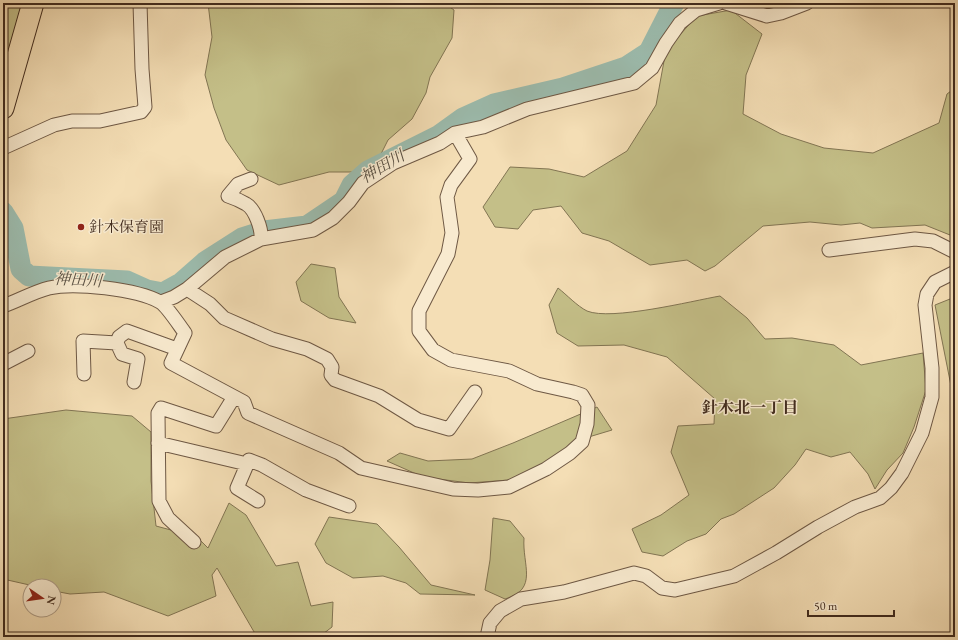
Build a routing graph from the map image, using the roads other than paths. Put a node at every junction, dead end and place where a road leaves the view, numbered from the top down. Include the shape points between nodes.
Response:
1 (33, 3) edge
2 (140, 3) edge
3 (719, 3) edge
4 (726, 3) edge
5 (807, 3) edge
6 (6, 86) edge
7 (3, 108) edge
8 (455, 132) junction
9 (3, 148) edge
10 (251, 180) dead end
11 (261, 239) junction
12 (829, 250) dead end
13 (955, 252) edge
14 (955, 272) edge
15 (187, 289) junction
16 (161, 302) junction
17 (3, 306) edge
18 (116, 343) junction
19 (177, 349) junction
20 (28, 352) dead end
21 (3, 364) edge
22 (84, 374) dead end
23 (134, 382) dead end
24 (475, 392) dead end
25 (234, 397) junction
26 (158, 443) junction
27 (247, 464) junction
28 (258, 501) dead end
29 (349, 506) dead end
30 (194, 542) dead end
31 (487, 637) edge

1 - 6 main road
2 - 9 street via 145,107 141,112 100,121 54,125
3 - 8 street via 696,10 680,23 652,68 634,83 527,108 483,127
4 - 5 street via 767,16 782,14
6 - 7 main road
8 - 11 street via 440,143 393,163 363,183 333,218 313,230
8 - 25 street via 470,158 451,185 447,196 452,233 448,254 419,311 419,331 433,350 451,360 509,371 537,384 582,396 588,405 587,424 582,442 546,469 509,487 454,489 361,468 339,453 248,413 244,402
10 - 11 street via 238,184 228,196 248,205 255,215
11 - 15 street via 225,256
12 - 13 street via 915,238 933,241
14 - 31 street via 935,282 927,294 925,305 932,368 932,397 922,433 902,473 880,498 855,507 818,526 734,576 675,590 662,588 646,576 634,573 564,592 521,600 500,611 490,623
15 - 16 street
15 - 24 street via 210,304 224,318 272,339 308,349 327,359 332,367 330,375 335,380 379,396 418,420 450,430
16 - 17 street via 134,292 67,287 49,288
16 - 19 street via 185,333
18 - 19 street via 119,336 128,331
18 - 22 street via 83,342
18 - 23 street via 122,354 138,360
19 - 25 street via 171,363
20 - 21 street
25 - 26 street via 216,426 161,408 158,413
26 - 27 street
26 - 30 street via 159,501 168,518
27 - 28 street via 237,488
27 - 29 street via 249,460 262,465 306,490

